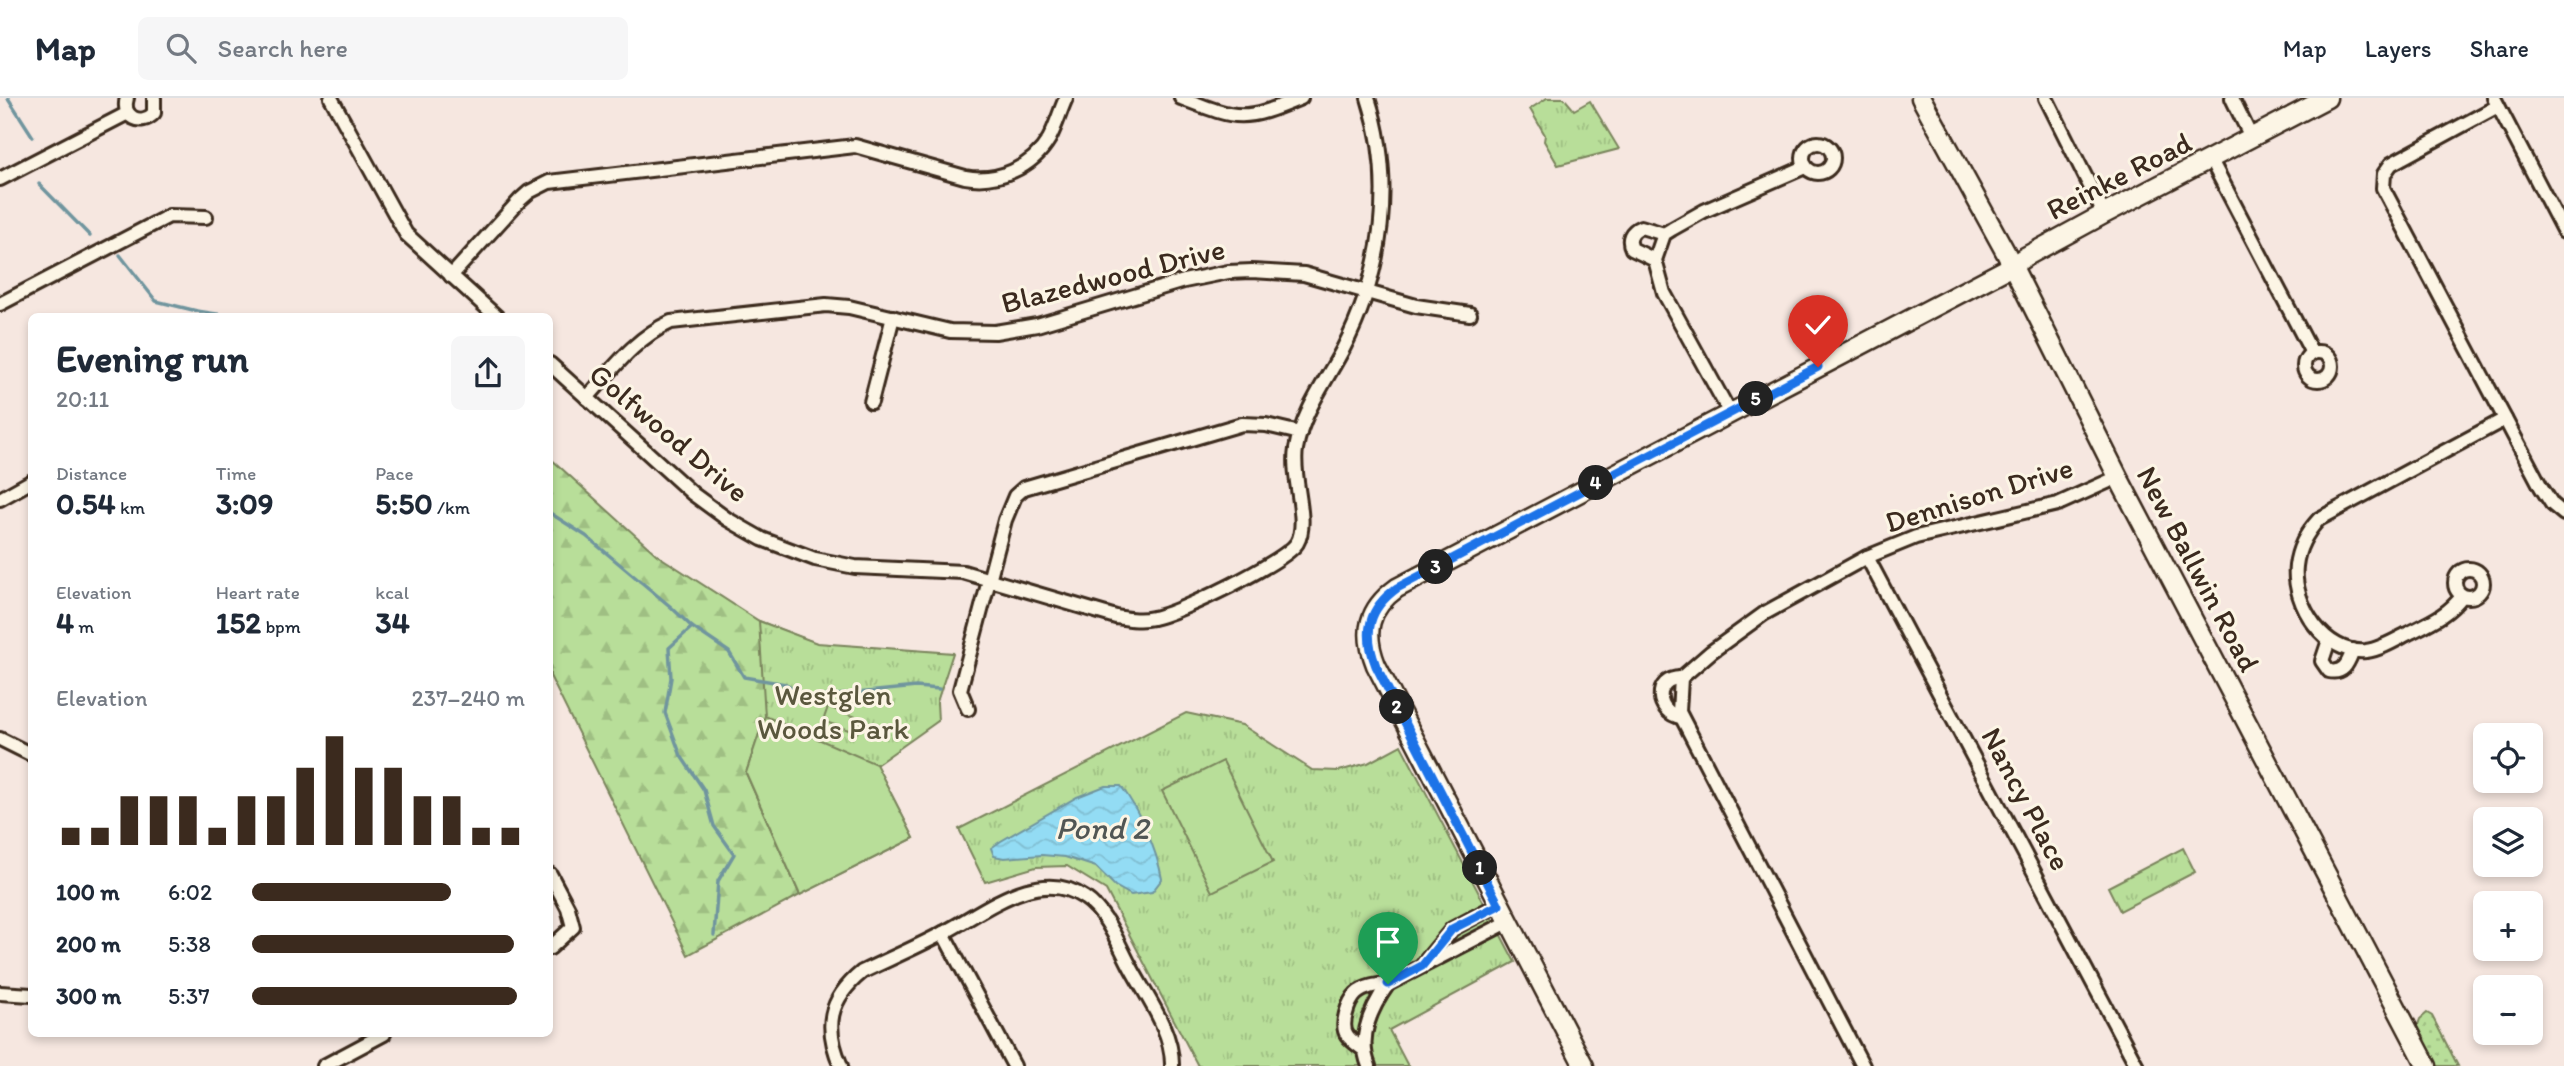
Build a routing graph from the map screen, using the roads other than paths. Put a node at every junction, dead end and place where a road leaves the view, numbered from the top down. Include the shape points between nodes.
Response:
1 (127, 98) edge
2 (154, 98) edge
3 (332, 98) edge
4 (1066, 98) edge
5 (1181, 98) edge
6 (1301, 98) edge
7 (1368, 98) edge
8 (1921, 98) edge
9 (2046, 98) edge
10 (2231, 98) edge
11 (2326, 98) edge
12 (2496, 102) edge
13 (128, 113) junction
14 (2251, 137) junction
15 (2211, 160) junction
16 (1805, 167) dead end
17 (0, 179) edge
18 (2104, 214) junction
19 (206, 218) dead end
20 (2564, 232) edge
21 (1664, 234) junction
22 (1655, 260) junction
23 (2012, 266) junction
24 (451, 276) junction
25 (1368, 291) junction
26 (0, 304) edge
27 (492, 313) edge
28 (1470, 314) dead end
29 (893, 317) junction
30 (2312, 353) dead end
31 (553, 367) edge
32 (587, 398) junction
33 (871, 402) dead end
34 (1730, 414) junction
35 (2504, 419) junction
36 (1300, 433) junction
37 (2118, 477) junction
38 (28, 483) edge
39 (0, 499) edge
40 (2564, 514) edge
41 (1867, 557) junction
42 (991, 579) junction
43 (2462, 596) dead end
44 (2329, 640) junction
45 (2353, 650) junction
46 (1681, 678) junction
47 (968, 709) dead end
48 (1681, 717) junction
49 (0, 739) edge
50 (28, 753) edge
51 (553, 880) edge
52 (1499, 905) junction
53 (1508, 922) junction
54 (943, 933) junction
55 (553, 944) edge
56 (1422, 966) junction
57 (1388, 984) junction
58 (0, 993) edge
59 (28, 995) edge
60 (378, 1037) edge
61 (1364, 1050) junction
62 (324, 1066) edge
63 (841, 1066) edge
64 (1014, 1066) edge
65 (1172, 1066) edge
66 (1368, 1066) edge
67 (1584, 1066) edge
68 (1863, 1066) edge
69 (2137, 1066) edge
70 (2427, 1066) edge

1 - 13 street
2 - 13 street via 154,113 146,120 136,120
3 - 24 street via 406,234
4 - 24 street via 1049,138 1033,159 999,176 965,177 855,146 549,182 520,200
5 - 6 street via 1238,117
7 - 25 street via 1383,192
8 - 23 street, New Ballwin Road
9 - 18 street
10 - 14 street
11 - 14 street, Reinke Road
12 - 20 street
12 - 35 street via 2391,164 2383,188
13 - 17 street
14 - 15 street, Reinke Road
15 - 18 street, Reinke Road
15 - 30 street
16 - 21 street via 1704,211
18 - 23 street, Reinke Road
19 - 26 street via 169,216
21 - 22 street
21 - 22 street via 1641,227 1630,238 1636,252
22 - 34 street via 1664,293
23 - 34 street, Reinke Road
23 - 37 street, New Ballwin Road
24 - 27 street
25 - 28 street, Blazedwood Drive via 1416,306
25 - 29 street, Blazedwood Drive via 1304,274 1228,272 1015,330 950,331
25 - 36 street
29 - 32 street, Blazedwood Drive via 818,305 671,323 631,348
29 - 33 street
31 - 32 street, Golfwood Drive
32 - 42 street, Golfwood Drive via 693,494 762,540 855,567 944,570
34 - 52 street, Reinke Road via 1397,588 1374,611 1369,641 1376,666
35 - 40 street via 2546,495
35 - 44 street via 2332,511 2311,528 2300,548 2296,580 2310,616
36 - 42 street via 1242,425 1024,488 1010,507
36 - 42 street, Golfwood Drive via 1295,473 1302,526 1297,544 1280,558 1186,607 1136,620
37 - 41 street, Dennison Drive via 2058,504 1916,537
37 - 70 street, New Ballwin Road
38 - 39 street
41 - 46 street, Dennison Drive via 1765,613
41 - 69 street, Nancy Place
42 - 47 street via 960,690
43 - 45 street via 2452,610 2384,646
44 - 45 street
44 - 45 street via 2322,660 2329,671 2345,668
46 - 48 street, Dennison Drive
46 - 48 street, Dennison Drive via 1668,680 1660,691 1664,707
48 - 68 street, Dennison Drive
49 - 50 street
51 - 55 street via 573,927
52 - 53 street, Reinke Road
52 - 56 street via 1452,929
53 - 56 street
53 - 67 street, Reinke Road
54 - 63 street via 862,972 843,988 831,1031
54 - 64 street
54 - 65 street via 1025,891 1048,887 1085,897 1111,931 1160,1023
56 - 57 street
57 - 61 street via 1367,1025
57 - 61 street via 1356,994 1348,1011 1347,1035
58 - 59 street
60 - 62 street
61 - 66 street

